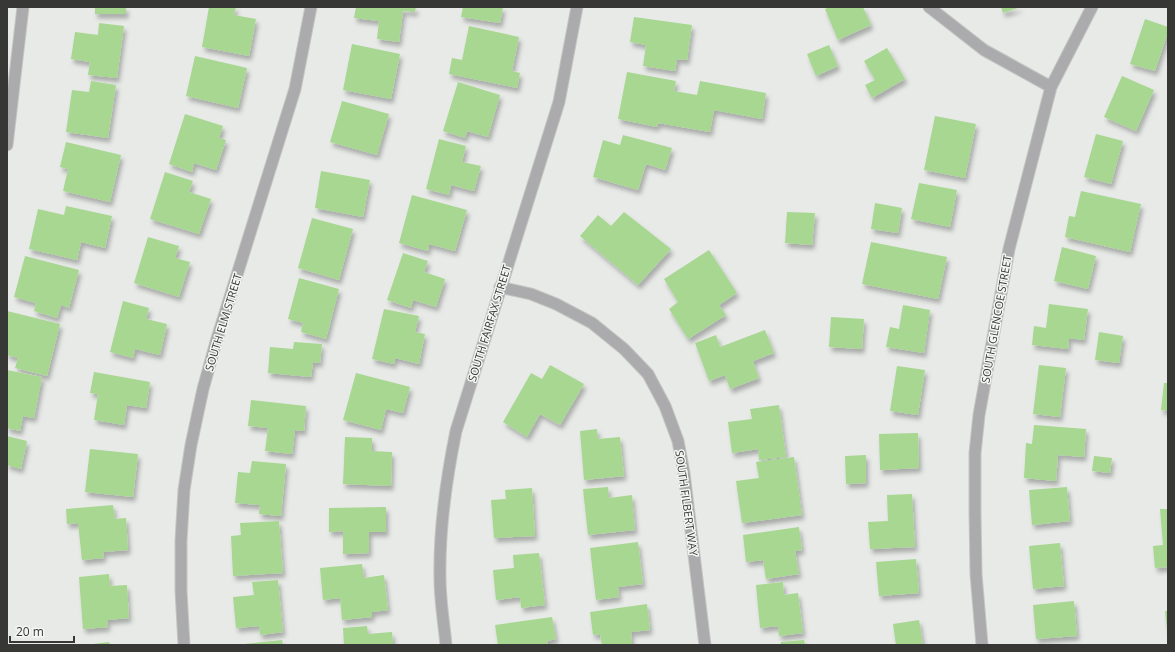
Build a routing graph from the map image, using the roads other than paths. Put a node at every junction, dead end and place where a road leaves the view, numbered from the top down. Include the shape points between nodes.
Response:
1 (23, 7) edge
2 (311, 7) edge
3 (577, 7) edge
4 (929, 7) edge
5 (1092, 7) edge
6 (1051, 88) junction
7 (7, 145) edge
8 (500, 287) junction
9 (184, 645) edge
10 (446, 645) edge
11 (705, 645) edge
12 (982, 645) edge

1 - 7 street
2 - 9 street, SOUTH ELM STREET via 295,89 216,342 191,445 184,490 181,541
3 - 8 street, SOUTH FAIRFAX STREET via 559,102
4 - 6 street via 984,50
5 - 6 street, SOUTH GLENCOE STREET
6 - 12 street, SOUTH GLENCOE STREET via 1009,249 979,415 975,453 975,512 976,574
8 - 10 street, SOUTH FAIRFAX STREET via 456,431 447,475 442,516 440,579
8 - 11 street, SOUTH FILBERT WAY via 531,294 592,323 624,349 648,374 665,406 678,441

